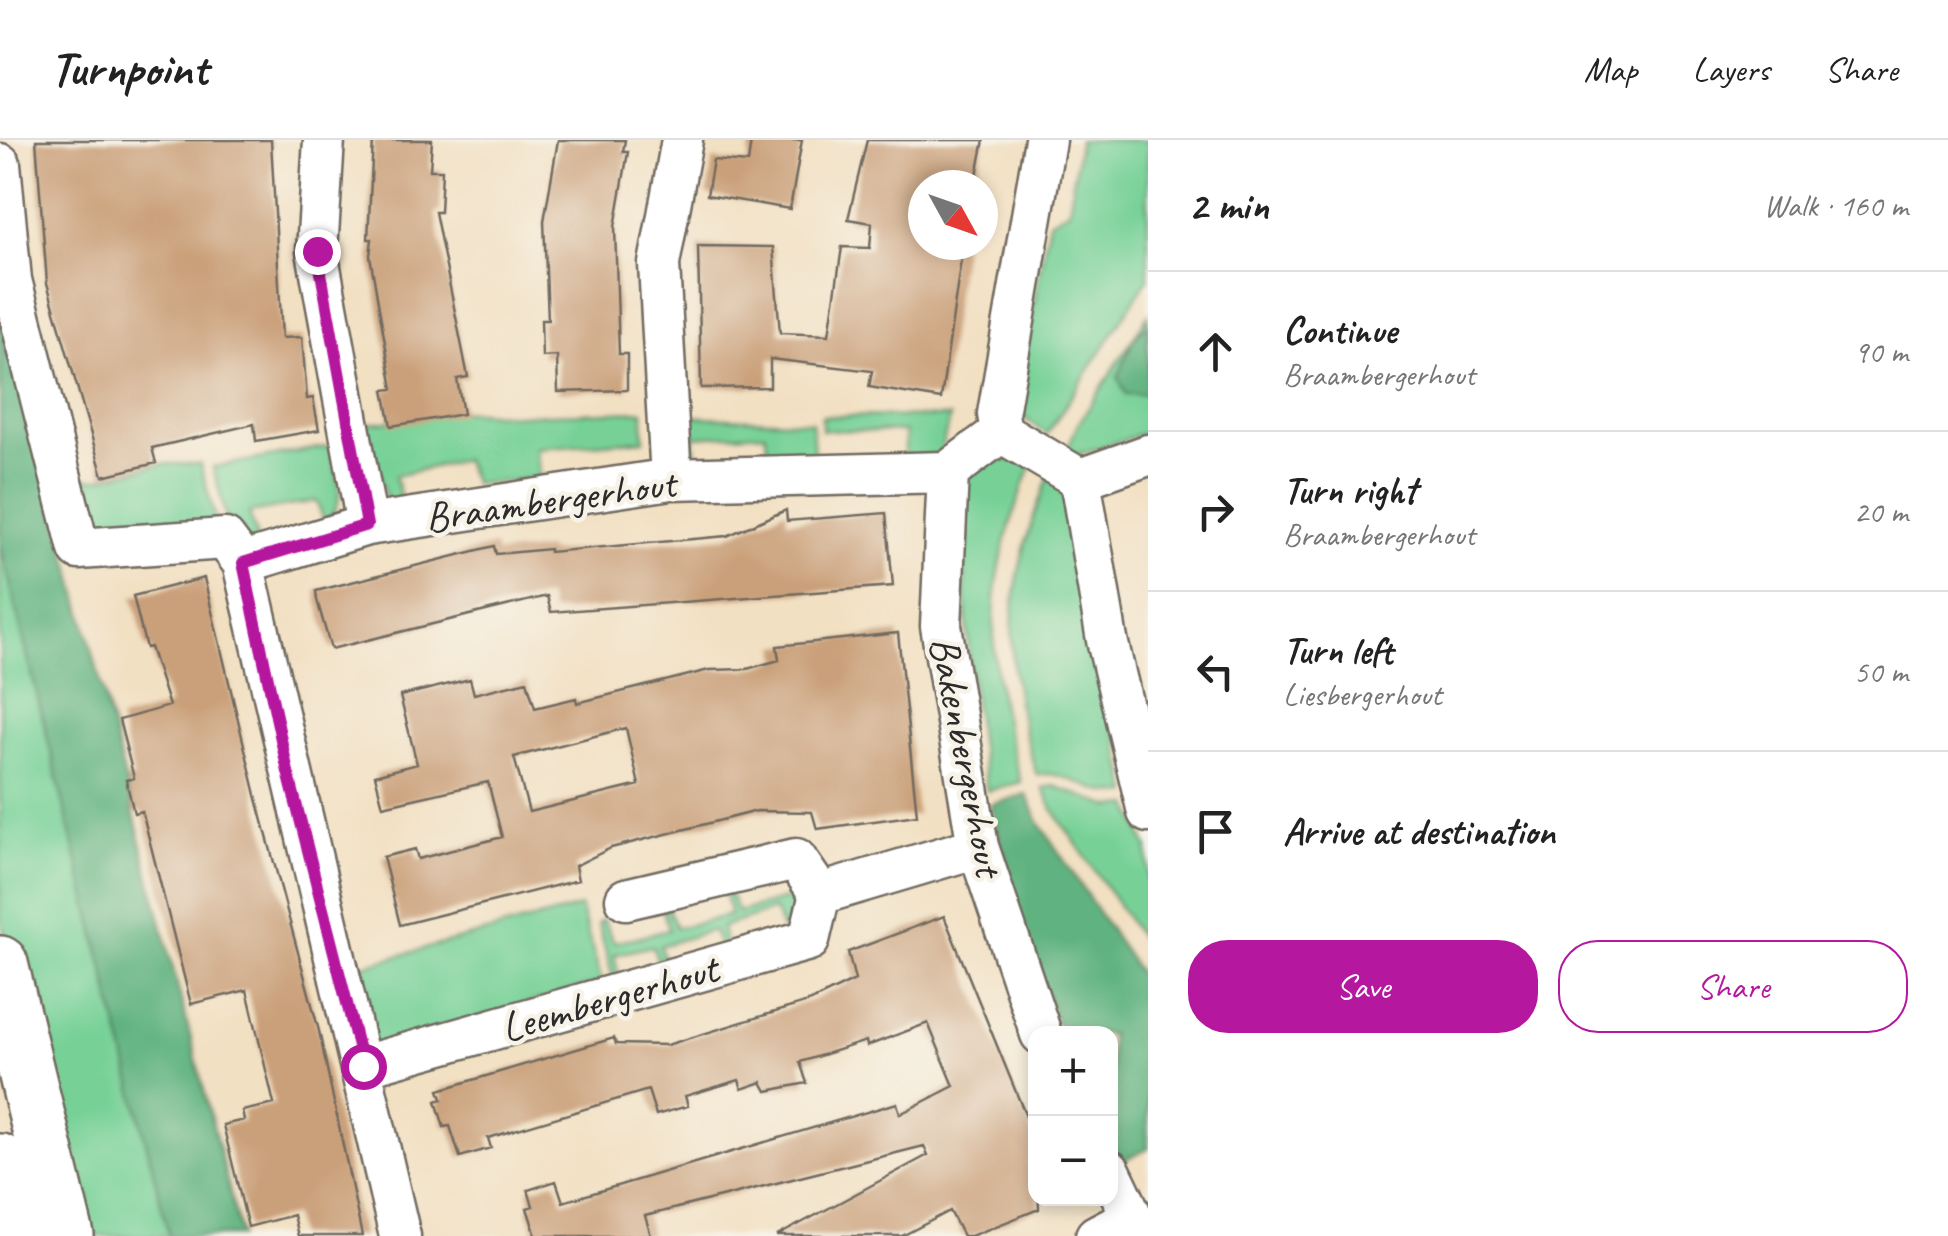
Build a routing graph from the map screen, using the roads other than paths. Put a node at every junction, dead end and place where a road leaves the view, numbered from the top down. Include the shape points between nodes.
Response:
1 (324, 140) edge
2 (682, 140) edge
3 (1046, 140) edge
4 (0, 164) edge
5 (1001, 432) junction
6 (1148, 455) edge
7 (948, 472) junction
8 (672, 479) junction
9 (1080, 479) junction
10 (367, 525) junction
11 (243, 563) junction
12 (1148, 812) edge
13 (978, 847) junction
14 (820, 894) junction
15 (626, 898) dead end
16 (0, 964) edge
17 (1038, 1026) edge
18 (11, 1053) edge
19 (363, 1066) junction
20 (0, 1162) edge
21 (1118, 1185) edge
22 (1139, 1226) edge
23 (18, 1236) edge
24 (66, 1236) edge
25 (400, 1236) edge
26 (1096, 1236) edge

1 - 10 street via 317,251
2 - 8 street via 659,264
3 - 5 street via 998,414
4 - 11 street via 11,280 80,548 224,538
5 - 7 street
5 - 9 street
6 - 9 street
7 - 8 street, Braambergerhout
7 - 13 street, Bakenbergerhout via 941,626
8 - 10 street, Braambergerhout
9 - 12 street
10 - 11 street, Braambergerhout
11 - 19 street
13 - 14 street
13 - 17 street, Bakenbergerhout
14 - 15 street, Leembergerhout via 796,859
14 - 19 street, Leembergerhout via 809,940
16 - 18 main road
18 - 24 main road
19 - 25 street
20 - 23 main road
21 - 22 street
22 - 26 street

